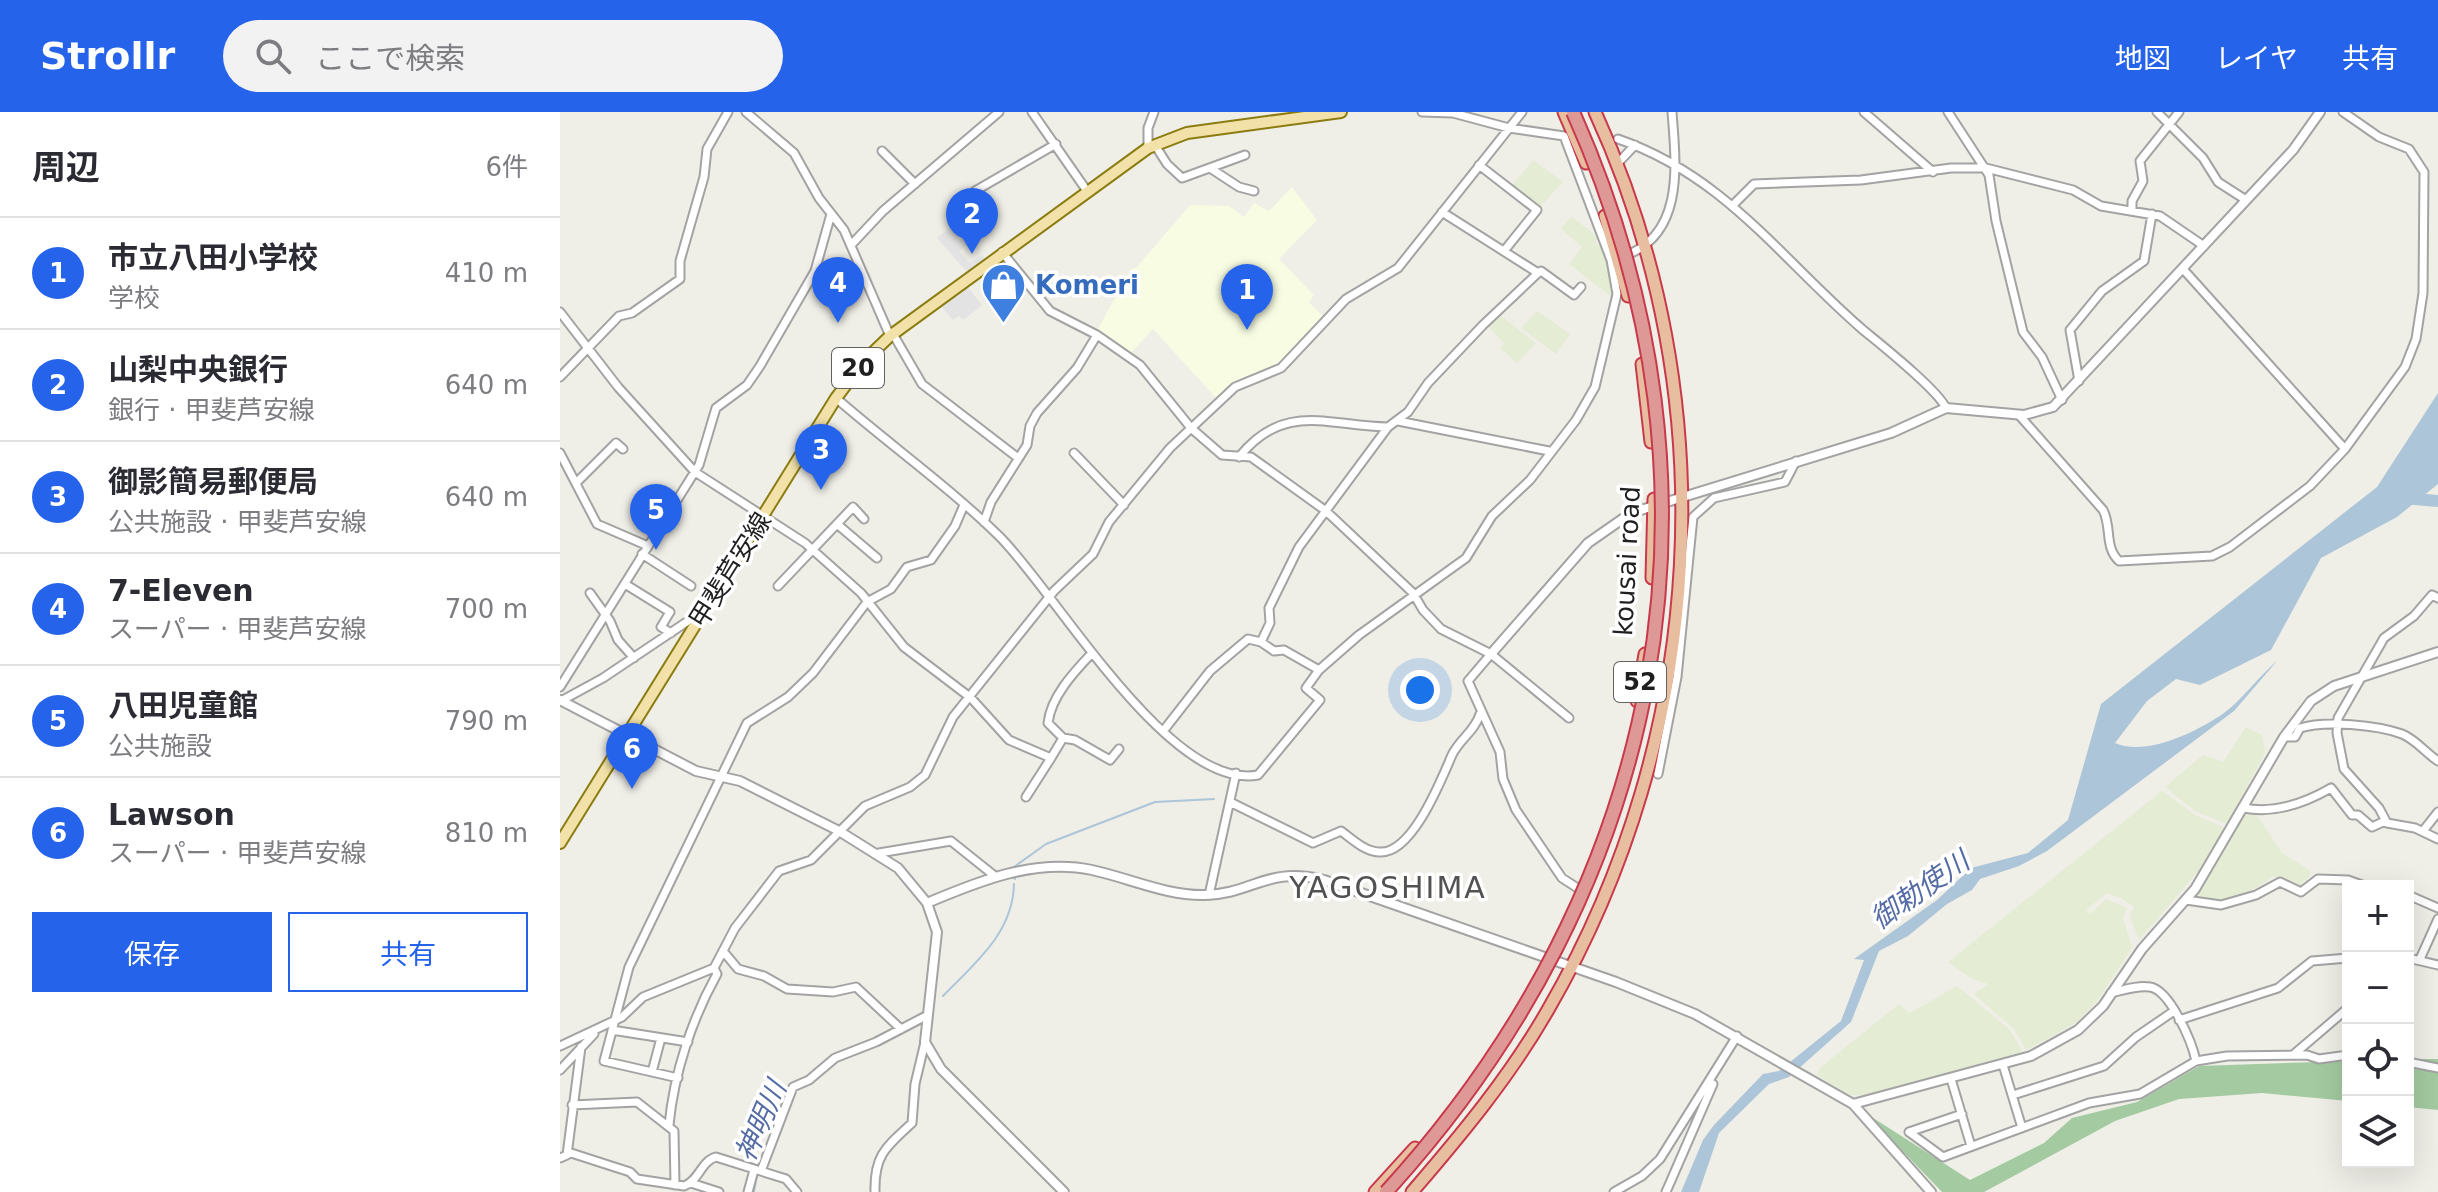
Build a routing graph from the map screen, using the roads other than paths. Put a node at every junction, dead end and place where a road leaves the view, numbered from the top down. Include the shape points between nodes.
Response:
1 (728, 112) edge
2 (746, 112) edge
3 (999, 112) edge
4 (1154, 112) edge
5 (1341, 112) edge
6 (1422, 112) edge
7 (1522, 112) edge
8 (1564, 112) edge
9 (1573, 112) edge
10 (1595, 112) edge
11 (1672, 112) edge
12 (1864, 112) edge
13 (1948, 112) edge
14 (2157, 112) edge
15 (2179, 112) edge
16 (2320, 112) edge
17 (2343, 112) edge
18 (1038, 114) edge
19 (2169, 124) junction
20 (1509, 128) junction
21 (1618, 139) dead end
22 (1056, 144) junction
23 (1635, 145) junction
24 (1152, 146) junction
25 (882, 151) dead end
26 (1245, 155) dead end
27 (1676, 163) junction
28 (1617, 164) junction
29 (1479, 165) junction
30 (1210, 168) junction
31 (1986, 168) junction
32 (1933, 172) junction
33 (915, 184) junction
34 (975, 191) dead end
35 (1087, 191) junction
36 (1254, 191) dead end
37 (2246, 200) junction
38 (1732, 206) junction
39 (2132, 211) junction
40 (1442, 212) junction
41 (831, 214) junction
42 (2152, 214) junction
43 (852, 244) junction
44 (2204, 246) junction
45 (1644, 249) junction
46 (1504, 251) junction
47 (1002, 252) junction
48 (1615, 259) junction
49 (2183, 269) junction
50 (1538, 273) junction
51 (1581, 287) dead end
52 (560, 312) edge
53 (892, 335) junction
54 (1097, 335) junction
55 (588, 348) junction
56 (560, 377) edge
57 (2079, 381) junction
58 (836, 398) junction
59 (2062, 400) junction
60 (1946, 408) junction
61 (2019, 415) junction
62 (1398, 421) junction
63 (1388, 427) junction
64 (1191, 428) junction
65 (623, 449) dead end
66 (2345, 449) junction
67 (1549, 451) junction
68 (560, 453) edge
69 (1074, 453) dead end
70 (1239, 457) junction
71 (1018, 458) junction
72 (1796, 461) junction
73 (695, 472) junction
74 (576, 483) junction
75 (1684, 497) junction
76 (964, 505) junction
77 (1124, 505) junction
78 (1654, 506) junction
79 (1326, 511) junction
80 (763, 516) junction
81 (864, 519) dead end
82 (984, 522) junction
83 (837, 524) junction
84 (648, 546) junction
85 (812, 550) junction
86 (642, 554) junction
87 (877, 558) dead end
88 (625, 584) junction
89 (691, 586) dead end
90 (778, 586) dead end
91 (590, 593) dead end
92 (1413, 593) junction
93 (1052, 597) junction
94 (2438, 598) edge
95 (867, 602) junction
96 (606, 616) junction
97 (699, 621) junction
98 (671, 633) junction
99 (1261, 642) junction
100 (2438, 652) edge
101 (1092, 653) junction
102 (1491, 654) junction
103 (634, 658) junction
104 (1319, 670) junction
105 (2359, 677) junction
106 (560, 687) edge
107 (971, 698) junction
108 (560, 700) edge
109 (1480, 714) junction
110 (1569, 718) dead end
111 (2337, 723) junction
112 (1164, 730) junction
113 (627, 736) junction
114 (2284, 737) junction
115 (1063, 738) junction
116 (1119, 749) dead end
117 (1051, 758) junction
118 (2438, 761) edge
119 (1236, 773) junction
120 (1658, 774) dead end
121 (721, 776) junction
122 (1026, 797) dead end
123 (1230, 802) junction
124 (2244, 808) junction
125 (2438, 812) edge
126 (2385, 821) junction
127 (839, 831) junction
128 (2423, 831) junction
129 (2438, 839) edge
130 (560, 843) edge
131 (879, 853) junction
132 (996, 877) junction
133 (2348, 880) edge
134 (1579, 889) junction
135 (1209, 895) junction
136 (2414, 898) edge
137 (2186, 900) junction
138 (927, 903) junction
139 (2438, 908) edge
140 (2438, 919) edge
141 (723, 951) junction
142 (1546, 957) junction
143 (2342, 958) edge
144 (2414, 958) edge
145 (2420, 959) junction
146 (2438, 965) edge
147 (1572, 966) junction
148 (714, 968) junction
149 (2111, 993) junction
150 (2174, 1011) junction
151 (2342, 1013) edge
152 (926, 1016) junction
153 (2179, 1020) junction
154 (612, 1027) junction
155 (901, 1029) junction
156 (599, 1030) junction
157 (661, 1038) junction
158 (1740, 1038) junction
159 (688, 1042) junction
160 (925, 1042) junction
161 (560, 1046) edge
162 (581, 1047) junction
163 (2293, 1055) junction
164 (2342, 1056) edge
165 (2196, 1061) junction
166 (2414, 1063) edge
167 (2003, 1065) junction
168 (2438, 1068) edge
169 (560, 1070) edge
170 (652, 1072) junction
171 (1716, 1073) junction
172 (678, 1078) junction
173 (1951, 1079) junction
174 (2013, 1095) junction
175 (1853, 1104) junction
176 (572, 1105) junction
177 (1962, 1114) junction
178 (669, 1125) junction
179 (2022, 1128) junction
180 (1971, 1146) junction
181 (568, 1152) junction
182 (560, 1158) edge
183 (758, 1170) junction
184 (691, 1183) junction
185 (679, 1188) edge
186 (719, 1192) edge
187 (748, 1192) edge
188 (797, 1192) edge
189 (875, 1192) edge
190 (1064, 1192) edge
191 (1375, 1192) edge
192 (1386, 1192) edge
193 (1412, 1192) edge
194 (1614, 1192) edge
195 (1666, 1192) edge
196 (1931, 1192) edge

1 - 55 street via 707,149 680,279 632,313 619,316
2 - 41 street via 794,153
3 - 33 street
4 - 24 street via 1148,128
5 - 24 main road, 甲斐芦安線 / 20 via 1187,133
6 - 20 street via 1453,113
7 - 20 street
8 - 48 highway, kousai road / 52 via 1601,203
9 - 192 highway, bridge via 1620,235 1655,397 1662,524 1646,692 1613,818 1553,961 1476,1084
10 - 28 highway, kousai road / 52
11 - 27 street
12 - 32 street
13 - 31 street
14 - 19 street
15 - 19 street
16 - 37 street
17 - 66 street via 2379,137 2409,149 2424,172 2423,293 2416,339 2400,378
18 - 22 street
19 - 37 street via 2203,158 2218,182
19 - 39 street via 2140,161 2143,181
20 - 29 street
20 - 48 street via 1564,136
21 - 23 street
22 - 34 street
22 - 35 street
23 - 27 street
23 - 28 street
24 - 30 street via 1182,178
24 - 35 main road, 甲斐芦安線 / 20
25 - 33 street
26 - 30 street
27 - 38 street
27 - 45 street via 1661,230
28 - 45 highway, kousai road / 52
29 - 40 street
29 - 46 street via 1537,210
30 - 36 street
31 - 32 street
31 - 39 street
31 - 59 street via 2023,332 2042,357
32 - 38 street via 1754,184
33 - 43 street
35 - 47 main road, 甲斐芦安線 / 20
37 - 44 street
38 - 60 street
39 - 42 street
40 - 46 street
40 - 64 street via 1398,268 1346,299 1281,368 1235,387
41 - 43 street
41 - 73 street via 815,271 747,385 716,408
42 - 44 street
42 - 57 street via 2144,261 2102,291 2070,330
43 - 53 street
44 - 49 street
45 - 48 street
45 - 75 highway, kousai road / 52 via 1671,368
46 - 50 street
47 - 53 main road, 甲斐芦安線 / 20
47 - 54 street via 1050,311
48 - 67 street via 1617,294 1595,387
48 - 78 highway, kousai road / 52 via 1644,372
49 - 57 street
49 - 66 street
50 - 51 street via 1574,295
50 - 62 street via 1428,383
52 - 55 street
53 - 58 main road, 甲斐芦安線 / 20
53 - 71 street via 922,384
54 - 64 street via 1140,365
54 - 71 street via 1077,368 1037,413
55 - 56 street
55 - 73 street
57 - 59 street
58 - 76 street
58 - 80 main road, 甲斐芦安線 / 20
59 - 61 street
60 - 61 street
60 - 72 street via 1903,429
61 - 66 street via 2103,510 2109,546 2119,561 2221,553 2299,496
62 - 63 street
62 - 67 street
63 - 70 street via 1292,419 1272,428
63 - 79 street
64 - 70 street via 1222,455
64 - 77 street
65 - 74 street via 616,443
67 - 92 street via 1530,480 1492,516 1466,558
68 - 74 street
69 - 77 street
70 - 79 street via 1251,457
71 - 82 street
72 - 75 street
72 - 120 street via 1785,482 1714,498 1693,517 1677,677
73 - 80 street
73 - 84 street
74 - 84 street via 597,524
75 - 78 street
75 - 147 highway, kousai road / 52 via 1677,612 1660,720 1618,863
76 - 82 street
76 - 95 street via 931,560 907,567 891,589
77 - 93 street via 1093,554
78 - 102 street via 1631,513 1588,543
78 - 134 highway, kousai road / 52 via 1650,608 1636,704 1609,808
79 - 92 street
79 - 99 street via 1287,567
80 - 85 street
80 - 97 main road, 甲斐芦安線 / 20
81 - 83 street via 853,507
82 - 93 street
83 - 85 street
83 - 87 street
84 - 86 street
85 - 90 street
85 - 95 street
86 - 88 street
86 - 89 street
88 - 96 street
88 - 98 street via 670,612 661,627
91 - 96 street
92 - 102 street via 1441,629
92 - 104 street
93 - 101 street
93 - 107 street
94 - 105 street via 2432,595 2384,638
95 - 107 street via 904,647
95 - 121 street via 813,673 788,697 747,723
96 - 103 street
96 - 106 street
97 - 98 street via 694,617
97 - 113 main road, 甲斐芦安線 / 20
98 - 103 street
99 - 104 street
99 - 112 street via 1248,639 1210,671
100 - 105 street
101 - 112 street
101 - 115 street via 1049,714 1048,723
102 - 109 street via 1468,681
102 - 110 street
103 - 108 street
104 - 119 street via 1306,688 1320,700 1265,769 1250,776
105 - 111 street
105 - 114 street via 2311,701
107 - 117 street via 1009,740
107 - 127 street via 945,729 918,782 865,806
108 - 113 street
109 - 123 street via 1454,751 1413,831 1382,853 1341,831 1313,843
109 - 134 street via 1500,752 1503,779 1516,810 1562,878
111 - 114 street via 2307,726 2295,737
111 - 118 street via 2403,735
111 - 126 street via 2344,769
112 - 119 street via 1190,757
113 - 121 street via 696,771
113 - 130 main road, 甲斐芦安線 / 20
114 - 124 street
115 - 116 street via 1110,760
115 - 117 street
117 - 122 street
119 - 123 street
121 - 127 street
121 - 154 street via 629,967
123 - 135 street
124 - 126 street via 2266,811 2302,804 2331,788 2352,815 2372,827
124 - 137 street
125 - 128 street
126 - 128 street
127 - 131 street
127 - 141 street via 811,860 779,871
128 - 129 street
131 - 132 street via 951,841
131 - 138 street
132 - 135 street via 1079,868 1183,894
132 - 138 street
133 - 137 street via 2318,879 2301,892 2280,882 2221,905
134 - 142 highway, kousai road / 52
135 - 142 street via 1278,876 1306,876
136 - 139 street
137 - 149 street
138 - 152 street via 937,932
140 - 145 street
141 - 148 street
141 - 155 street via 738,969 787,989 833,992 856,987
142 - 147 street
142 - 191 highway, kousai road / 52 via 1468,1081
143 - 153 street via 2312,961 2278,988
144 - 145 street
145 - 146 street
147 - 158 street via 1661,999
147 - 193 highway, kousai road / 52 via 1497,1087
148 - 154 street via 643,997
148 - 159 street via 717,974
149 - 150 street via 2148,987 2163,993
149 - 167 street via 2090,1020 2063,1040
150 - 153 street
150 - 174 street via 2104,1066
151 - 163 street
152 - 155 street
152 - 160 street
153 - 165 street
154 - 156 street
154 - 157 street
154 - 170 street via 604,1061
155 - 183 street via 835,1058 793,1087
156 - 161 street
156 - 162 street
157 - 159 street
157 - 170 street
158 - 171 street
158 - 175 street
159 - 172 street
160 - 189 street via 912,1123 885,1147 874,1168
160 - 190 street via 941,1069
162 - 169 street
162 - 176 street
163 - 164 street
163 - 165 street
165 - 179 street via 2140,1094 2089,1103
166 - 168 street
167 - 173 street
167 - 174 street
170 - 172 street
171 - 194 street via 1654,1166
171 - 195 street
172 - 178 street
173 - 175 street
173 - 177 street
174 - 179 street
175 - 196 street
176 - 178 street via 637,1102
176 - 181 street
177 - 180 street
177 - 180 street via 1909,1132 1943,1157
178 - 185 street via 676,1137
179 - 180 street
181 - 182 street
181 - 185 street via 637,1179
183 - 184 street via 712,1157
183 - 187 street
183 - 188 street via 786,1179
184 - 185 street
184 - 186 street

